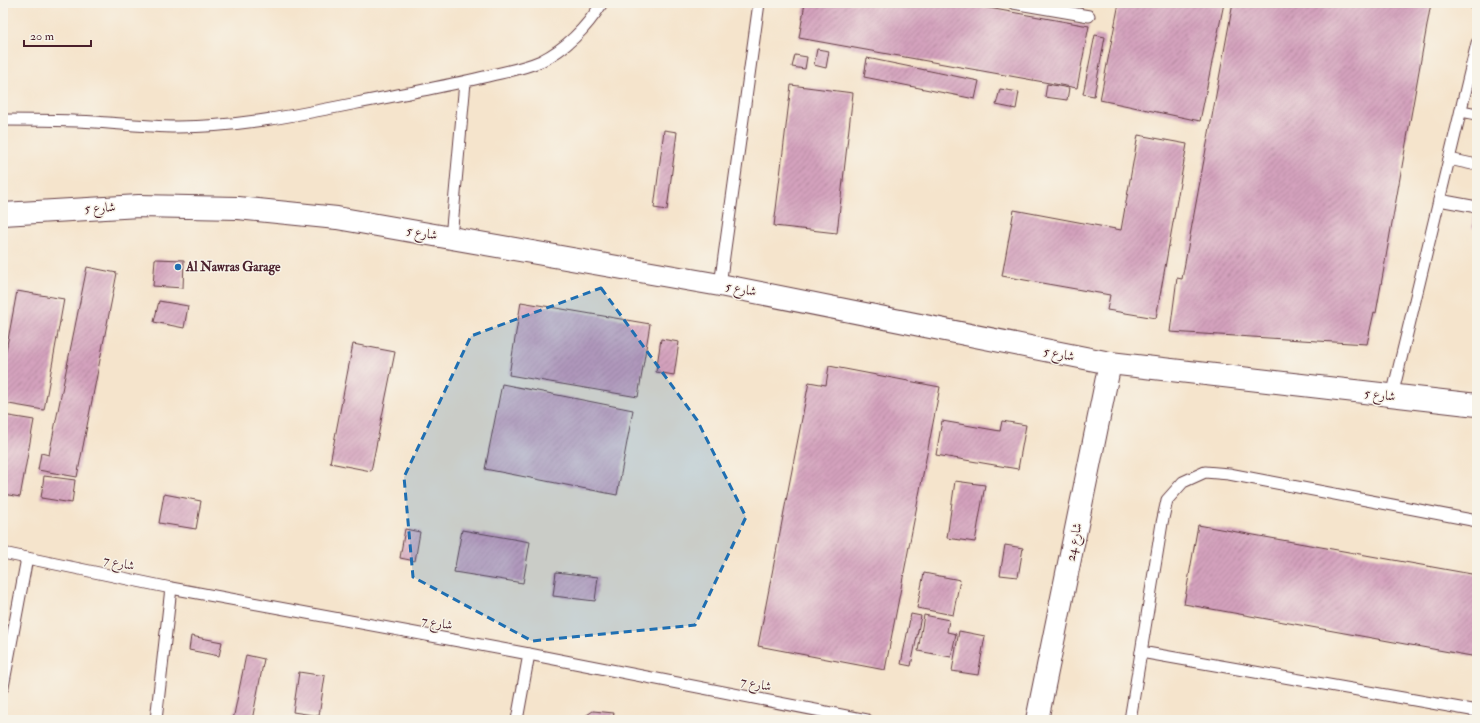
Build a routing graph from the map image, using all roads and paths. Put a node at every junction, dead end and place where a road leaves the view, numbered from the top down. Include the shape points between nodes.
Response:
1 (602, 3) edge
2 (759, 3) edge
3 (1013, 3) edge
4 (1473, 3) edge
5 (1477, 4) edge
6 (1089, 16) dead end
7 (1477, 43) edge
8 (464, 82) junction
9 (1461, 111) junction
10 (1477, 114) edge
11 (3, 120) edge
12 (1449, 159) junction
13 (1477, 165) edge
14 (1439, 200) junction
15 (1477, 207) edge
16 (3, 214) edge
17 (451, 238) junction
18 (720, 285) junction
19 (1110, 363) junction
20 (1392, 396) junction
21 (1477, 405) edge
22 (1477, 521) edge
23 (3, 553) edge
24 (27, 558) junction
25 (171, 588) junction
26 (1141, 652) junction
27 (529, 654) junction
28 (3, 687) edge
29 (1477, 711) edge
30 (156, 720) edge
31 (517, 720) edge
32 (867, 720) edge
33 (1037, 720) edge
34 (1130, 720) edge

1 - 8 lane via 589,22 558,51 523,68
2 - 18 lane
3 - 6 lane
4 - 5 lane
7 - 9 lane
8 - 11 lane via 254,122 216,126 138,126 71,121
8 - 17 lane
9 - 10 lane
9 - 12 lane
12 - 13 lane
12 - 14 lane
14 - 15 lane
14 - 20 lane
16 - 17 street, شارع 5 via 139,206 238,208 337,218
17 - 18 street, شارع 5
18 - 19 street, شارع 5
19 - 20 street, شارع 5
19 - 33 street, شارع 24
20 - 21 street, شارع 5
22 - 26 lane via 1229,474 1205,472 1183,482 1167,500
23 - 24 lane, شارع 7
24 - 25 lane, شارع 7
24 - 28 lane
25 - 27 lane, شارع 7
25 - 30 lane
26 - 29 lane
26 - 34 lane
27 - 31 lane
27 - 32 lane, شارع 7

